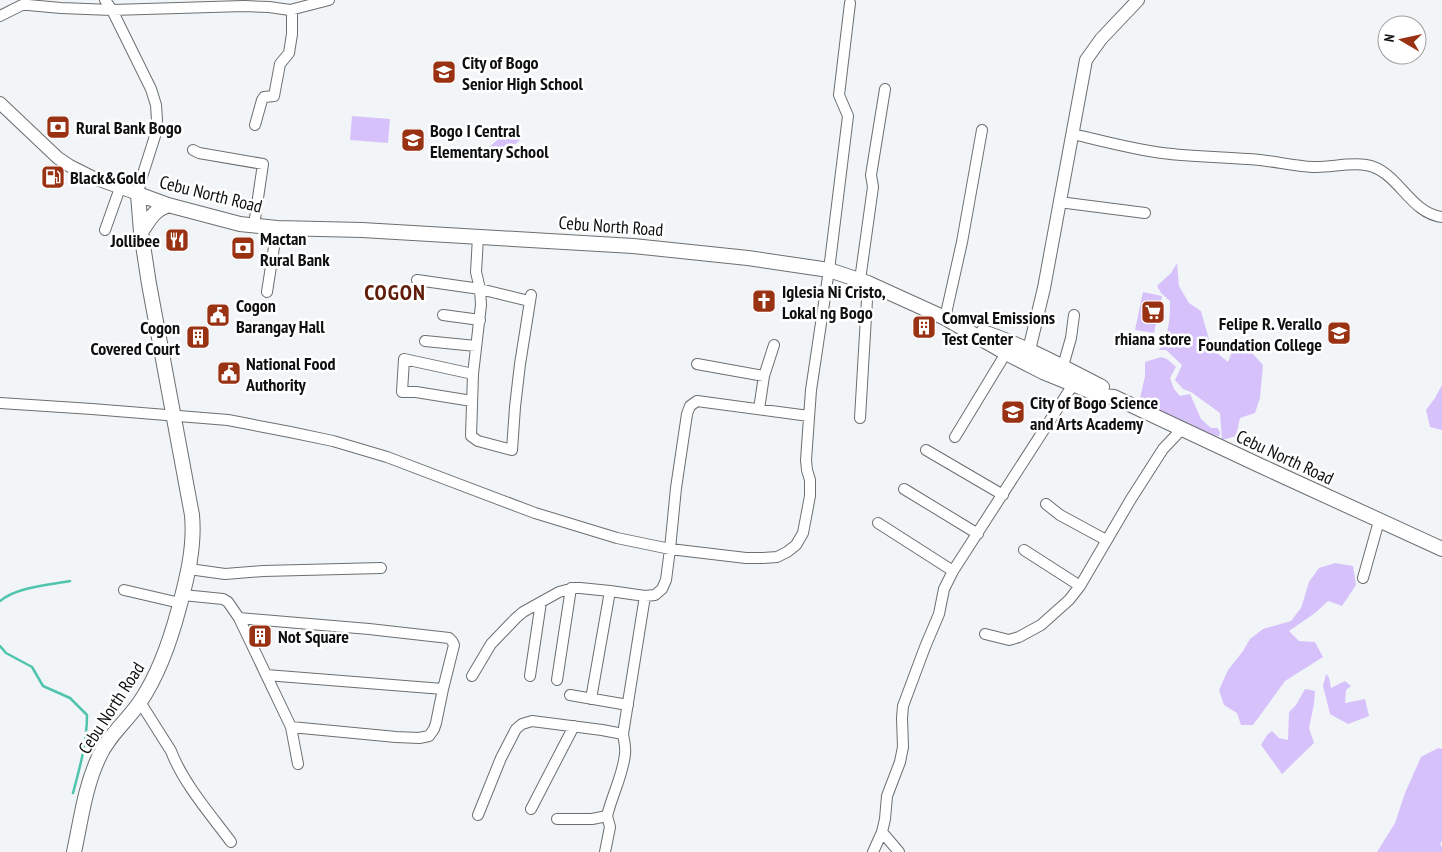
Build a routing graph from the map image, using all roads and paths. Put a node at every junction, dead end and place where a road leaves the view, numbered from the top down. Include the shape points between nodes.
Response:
1 (105, 0) edge
2 (329, 0) edge
3 (1138, 0) edge
4 (200, 4) edge
5 (258, 4) edge
6 (850, 4) dead end
7 (112, 10) junction
8 (290, 10) junction
9 (0, 16) edge
10 (885, 89) dead end
11 (0, 103) edge
12 (255, 125) dead end
13 (982, 130) dead end
14 (1073, 134) junction
15 (192, 150) dead end
16 (120, 188) junction
17 (138, 194) junction
18 (1060, 202) junction
19 (168, 205) junction
20 (1145, 213) dead end
21 (1442, 217) edge
22 (254, 225) junction
23 (277, 228) junction
24 (105, 230) dead end
25 (141, 232) junction
26 (478, 237) junction
27 (829, 270) junction
28 (417, 280) dead end
29 (864, 282) junction
30 (480, 289) junction
31 (268, 292) dead end
32 (443, 315) dead end
33 (1074, 315) dead end
34 (480, 320) junction
35 (949, 320) junction
36 (425, 341) dead end
37 (774, 345) dead end
38 (476, 346) junction
39 (1006, 353) junction
40 (1026, 356) junction
41 (1041, 363) junction
42 (697, 364) dead end
43 (1063, 366) junction
44 (473, 374) junction
45 (764, 376) junction
46 (1076, 380) junction
47 (472, 401) junction
48 (0, 403) edge
49 (759, 409) junction
50 (173, 415) junction
51 (809, 416) junction
52 (860, 418) dead end
53 (1182, 429) junction
54 (955, 437) dead end
55 (926, 450) dead end
56 (904, 489) dead end
57 (1003, 495) junction
58 (1046, 504) dead end
59 (1379, 521) junction
60 (878, 523) dead end
61 (978, 534) junction
62 (1106, 540) junction
63 (670, 549) junction
64 (1442, 549) edge
65 (1024, 550) dead end
66 (381, 568) dead end
67 (189, 569) junction
68 (954, 571) junction
69 (1364, 578) dead end
70 (1080, 586) junction
71 (571, 588) junction
72 (124, 590) dead end
73 (610, 591) junction
74 (645, 596) junction
75 (182, 599) junction
76 (541, 602) junction
77 (239, 618) junction
78 (986, 634) dead end
79 (266, 675) junction
80 (472, 676) dead end
81 (530, 676) dead end
82 (557, 680) dead end
83 (443, 689) junction
84 (570, 695) dead end
85 (591, 698) junction
86 (140, 702) junction
87 (628, 704) junction
88 (574, 726) junction
89 (291, 727) junction
90 (623, 734) junction
91 (298, 764) dead end
92 (531, 809) dead end
93 (478, 815) dead end
94 (607, 816) junction
95 (557, 819) dead end
96 (882, 832) junction
97 (231, 842) dead end
98 (74, 852) edge
99 (605, 852) edge
100 (873, 852) edge
101 (899, 852) edge

1 - 7 street
2 - 8 street
3 - 14 main road via 1086,60
4 - 5 street
4 - 7 street
5 - 8 street
6 - 27 street via 840,95 848,116
7 - 9 street via 28,5
7 - 17 street via 156,105 154,136
8 - 12 street via 292,34 289,53 280,64 274,96 262,100
10 - 29 street via 871,175 873,187
11 - 16 main road via 58,158
13 - 35 street
14 - 18 main road
14 - 21 street via 1162,153 1314,167 1366,165 1381,170 1422,210
15 - 22 street via 263,164
16 - 17 main road
16 - 24 street
17 - 19 highway, Cebu North Road
17 - 25 highway, Cebu North Road
18 - 20 street
18 - 40 main road via 1044,288
19 - 22 highway, Cebu North Road
19 - 25 highway via 152,214
22 - 23 highway, Cebu North Road
23 - 26 highway, Cebu North Road
23 - 31 street
25 - 50 highway, Cebu North Road
26 - 27 highway, Cebu North Road via 633,246
26 - 30 street via 476,272
27 - 29 highway, Cebu North Road
27 - 51 street
28 - 30 street
29 - 35 highway, Cebu North Road
29 - 52 street
30 - 34 street
30 - 47 street via 530,298 514,407 512,450 471,436
32 - 34 street
33 - 43 street
34 - 38 street
35 - 39 highway, Cebu North Road
35 - 40 highway, Cebu North Road
36 - 38 street
37 - 45 street
38 - 44 street
39 - 40 highway, Cebu North Road
39 - 54 street
40 - 41 highway, Cebu North Road
41 - 43 highway, Cebu North Road
41 - 46 highway, Cebu North Road
42 - 45 street
43 - 46 highway, Cebu North Road
44 - 47 street
44 - 47 street via 404,359 402,392
45 - 49 street
46 - 53 highway, Cebu North Road via 1105,389 1114,397
46 - 57 street
48 - 50 street
49 - 51 street
49 - 63 street via 697,401 690,406 676,488
50 - 63 street via 228,420 333,441 387,457 535,513 617,538
50 - 67 highway, Cebu North Road via 192,515
51 - 63 street via 806,470 810,496 803,533 796,545 778,557 763,558
53 - 59 highway, Cebu North Road
53 - 62 street via 1163,449
55 - 57 street
56 - 61 street
57 - 61 street
58 - 62 street
59 - 64 highway, Cebu North Road
59 - 69 street
60 - 68 street
61 - 68 street
62 - 70 street
63 - 74 street via 662,589 655,595
65 - 70 street
66 - 67 street via 225,574
67 - 75 highway, Cebu North Road
68 - 96 street via 944,589 939,614 903,706 903,747 887,796
70 - 78 street via 1041,625 1020,637 1009,640
71 - 73 street
71 - 76 street
71 - 82 street
72 - 75 street
73 - 74 street
73 - 85 street
74 - 87 street
75 - 77 street via 223,600
75 - 86 highway, Cebu North Road via 170,641
76 - 80 street via 516,618 491,644
76 - 81 street
77 - 79 street
77 - 83 street via 449,638 454,645
79 - 83 street
79 - 89 street
83 - 89 street via 434,729 429,736 396,738
84 - 85 street
85 - 87 street
86 - 97 street via 194,792
86 - 98 highway, Cebu North Road via 99,755 86,795
87 - 90 street
88 - 90 street
88 - 92 street
88 - 93 street via 532,721 516,729
89 - 91 street
90 - 94 street via 625,754
94 - 95 street
94 - 99 street via 610,827
96 - 100 street
96 - 101 street

